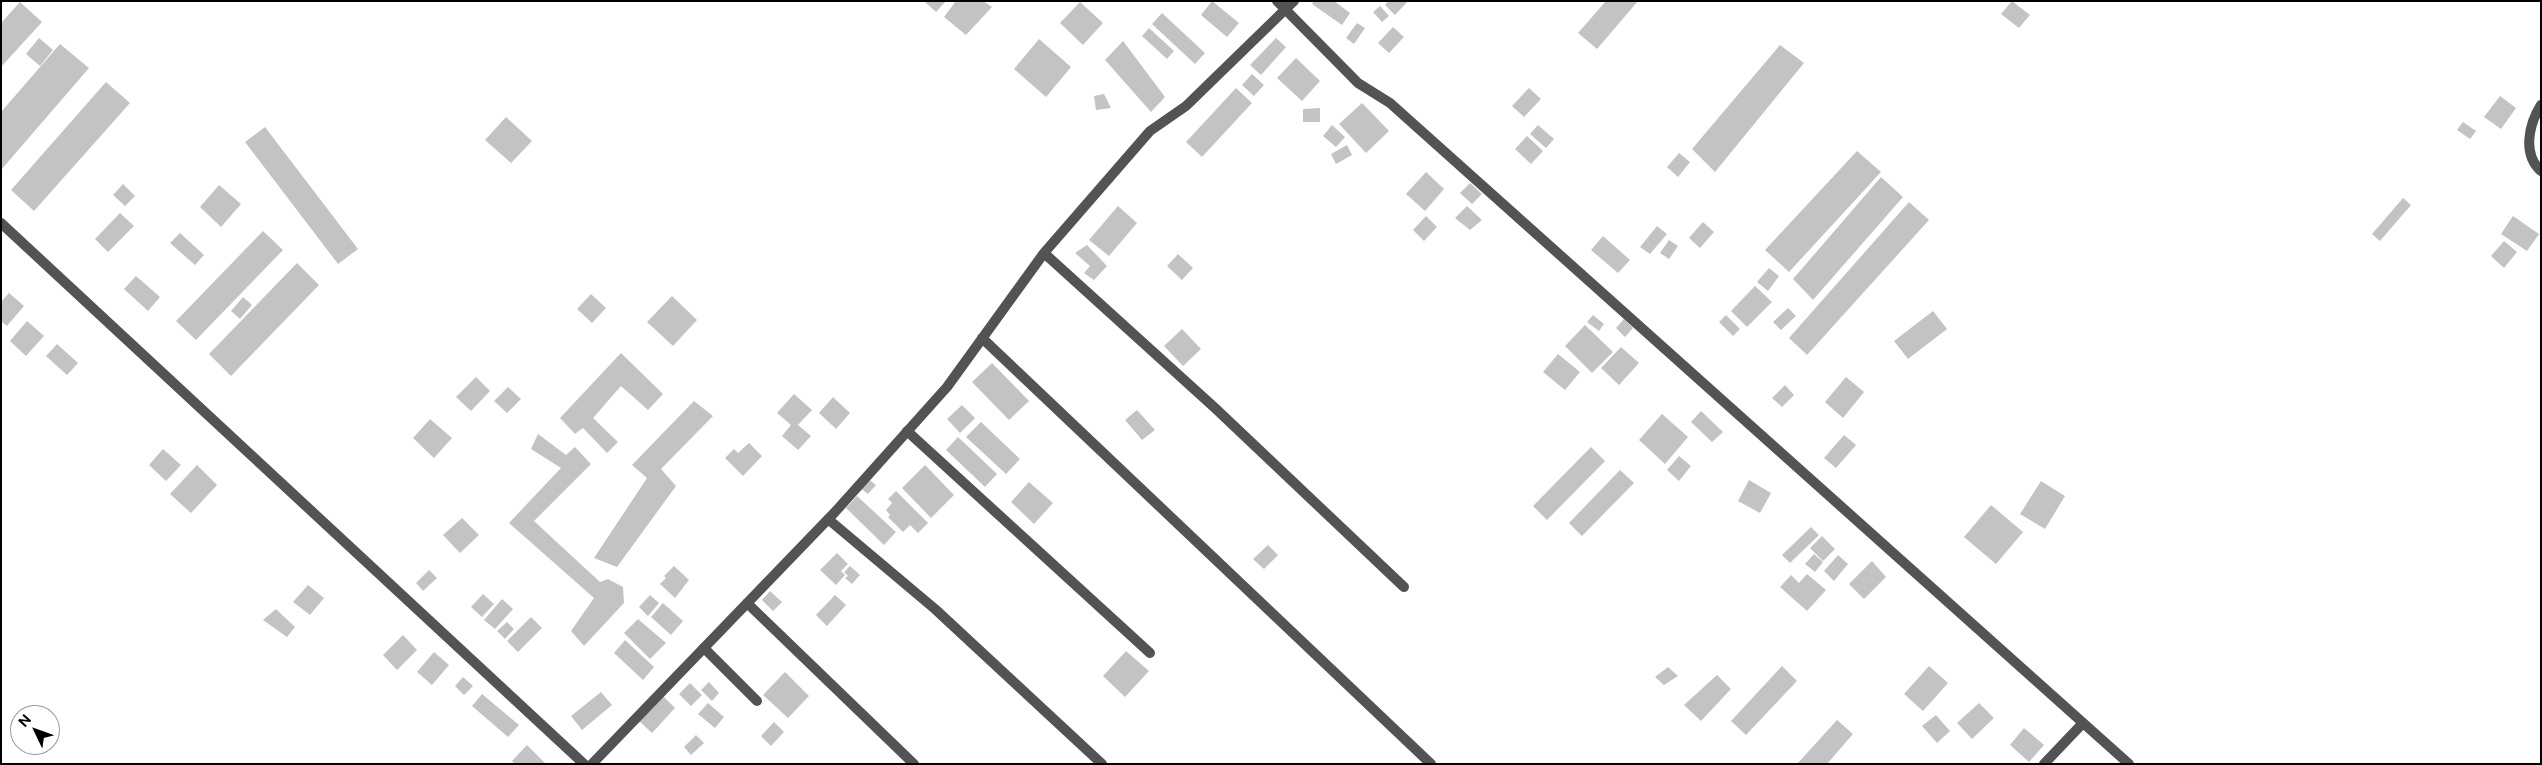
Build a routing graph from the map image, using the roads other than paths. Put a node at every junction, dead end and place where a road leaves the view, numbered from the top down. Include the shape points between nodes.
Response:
1 (1276, 1) edge
2 (1294, 1) edge
3 (1286, 10) junction
4 (2541, 104) edge
5 (2541, 171) edge
6 (1, 223) edge
7 (1044, 253) junction
8 (982, 338) junction
9 (907, 431) junction
10 (828, 519) junction
11 (1404, 587) dead end
12 (747, 604) junction
13 (704, 648) junction
14 (1150, 653) dead end
15 (757, 700) dead end
16 (2083, 723) junction
17 (584, 764) edge
18 (592, 764) edge
19 (914, 764) edge
20 (1102, 764) edge
21 (1431, 764) edge
22 (2044, 764) edge
23 (2130, 764) edge

1 - 3 street
2 - 3 street
3 - 7 street via 1186,106 1150,131
3 - 16 street via 1358,83 1390,103
4 - 5 street via 2530,126 2529,142 2535,166
6 - 17 street
7 - 8 street
7 - 11 street via 1215,408
8 - 9 street via 947,387
8 - 21 street
9 - 10 street
9 - 14 street
10 - 12 street
10 - 20 street via 935,609
12 - 13 street
12 - 19 street
13 - 15 street
13 - 18 street
16 - 22 street
16 - 23 street

